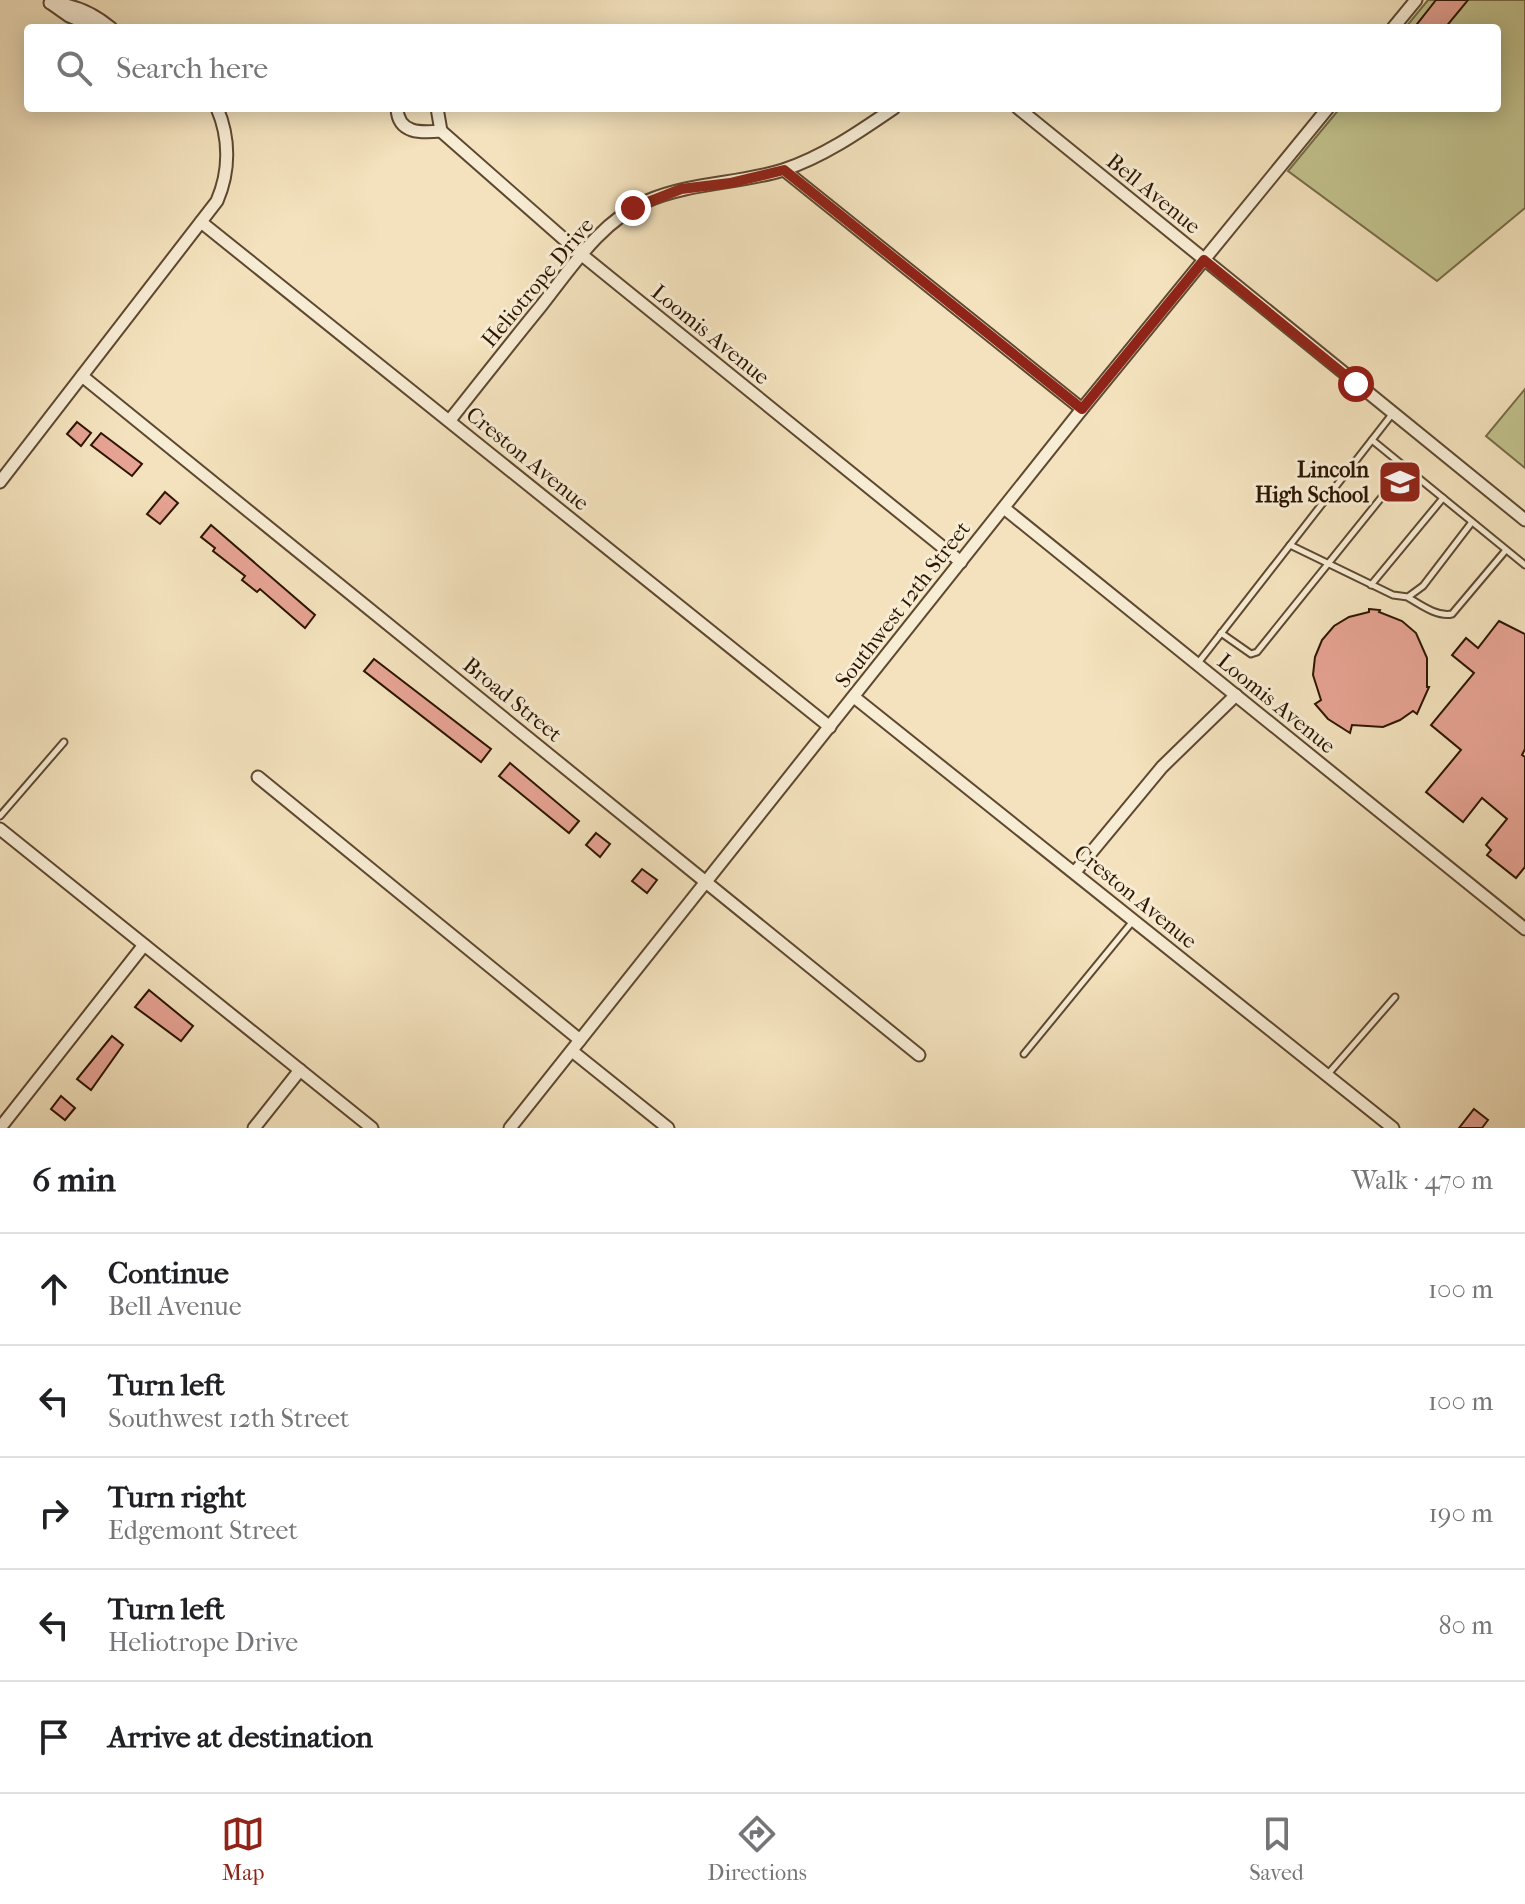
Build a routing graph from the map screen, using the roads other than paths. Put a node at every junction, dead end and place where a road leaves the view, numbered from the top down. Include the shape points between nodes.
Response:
1 (1416, 0) edge
2 (47, 1) edge
3 (88, 24) edge
4 (106, 24) edge
5 (1396, 24) edge
6 (218, 112) edge
7 (398, 112) edge
8 (438, 112) edge
9 (888, 112) edge
10 (1023, 112) edge
11 (1325, 112) edge
12 (441, 131) junction
13 (784, 170) junction
14 (201, 222) junction
15 (582, 255) junction
16 (1204, 260) junction
17 (82, 376) junction
18 (1082, 409) junction
19 (1393, 413) junction
20 (450, 420) junction
21 (1372, 440) junction
22 (1406, 467) junction
23 (0, 482) edge
24 (1443, 498) junction
25 (1004, 508) junction
26 (1525, 520) edge
27 (1472, 522) junction
28 (1290, 545) junction
29 (1506, 550) junction
30 (961, 562) junction
31 (1327, 563) junction
32 (1525, 565) edge
33 (1371, 585) junction
34 (1408, 597) junction
35 (1221, 633) junction
36 (1198, 664) junction
37 (1236, 695) junction
38 (854, 697) junction
39 (830, 727) junction
40 (64, 742) dead end
41 (258, 777) dead end
42 (0, 816) edge
43 (0, 829) edge
44 (1075, 872) junction
45 (707, 881) junction
46 (1134, 920) junction
47 (1525, 929) edge
48 (144, 945) junction
49 (1395, 997) dead end
50 (580, 1040) junction
51 (572, 1051) junction
52 (1024, 1054) dead end
53 (919, 1055) dead end
54 (300, 1070) junction
55 (1328, 1075) junction
56 (0, 1128) edge
57 (254, 1128) edge
58 (372, 1128) edge
59 (510, 1128) edge
60 (668, 1128) edge
61 (1393, 1128) edge

1 - 5 street
2 - 3 street
2 - 4 street
6 - 14 street via 225,135 225,178
7 - 12 street via 408,129
8 - 12 street
9 - 13 street, Heliotrope Drive
10 - 16 street, Bell Avenue
11 - 16 street, Southwest 12th Street
12 - 15 street, Loomis Avenue
13 - 15 street, Heliotrope Drive via 648,200 605,229
13 - 18 street
14 - 17 street
14 - 20 street, Creston Avenue
15 - 20 street, Heliotrope Drive
15 - 30 street, Loomis Avenue
16 - 18 street, Southwest 12th Street
16 - 19 street, Bell Avenue
17 - 23 street
17 - 45 street, Broad Street
18 - 25 street, Southwest 12th Street
19 - 21 lane
19 - 26 street, Bell Avenue
20 - 39 street, Creston Avenue
21 - 22 lane
21 - 28 lane
22 - 24 lane
22 - 31 lane
24 - 27 lane
24 - 33 lane
25 - 30 street, Southwest 12th Street
25 - 36 street, Loomis Avenue
27 - 29 lane
27 - 34 lane via 1423,586
28 - 31 lane
28 - 35 lane
29 - 32 lane
29 - 34 lane via 1452,614 1435,612
30 - 38 street, Southwest 12th Street
31 - 33 lane
31 - 35 lane via 1257,652 1251,654
33 - 34 lane
35 - 36 lane
36 - 37 street, Loomis Avenue
37 - 44 street via 1168,759
37 - 47 street, Loomis Avenue
38 - 39 street, Southwest 12th Street
38 - 44 street, Creston Avenue
39 - 45 street, Southwest 12th Street
40 - 42 lane
41 - 50 street
43 - 48 street
44 - 46 street, Creston Avenue
45 - 50 street, Southwest 12th Street
45 - 53 street, Broad Street
46 - 52 lane
46 - 55 street, Creston Avenue
48 - 54 street
48 - 56 street
49 - 55 lane
50 - 51 street, Southwest 12th Street
51 - 59 street, Southwest 12th Street
51 - 60 street
54 - 57 street
54 - 58 street
55 - 61 street, Creston Avenue

